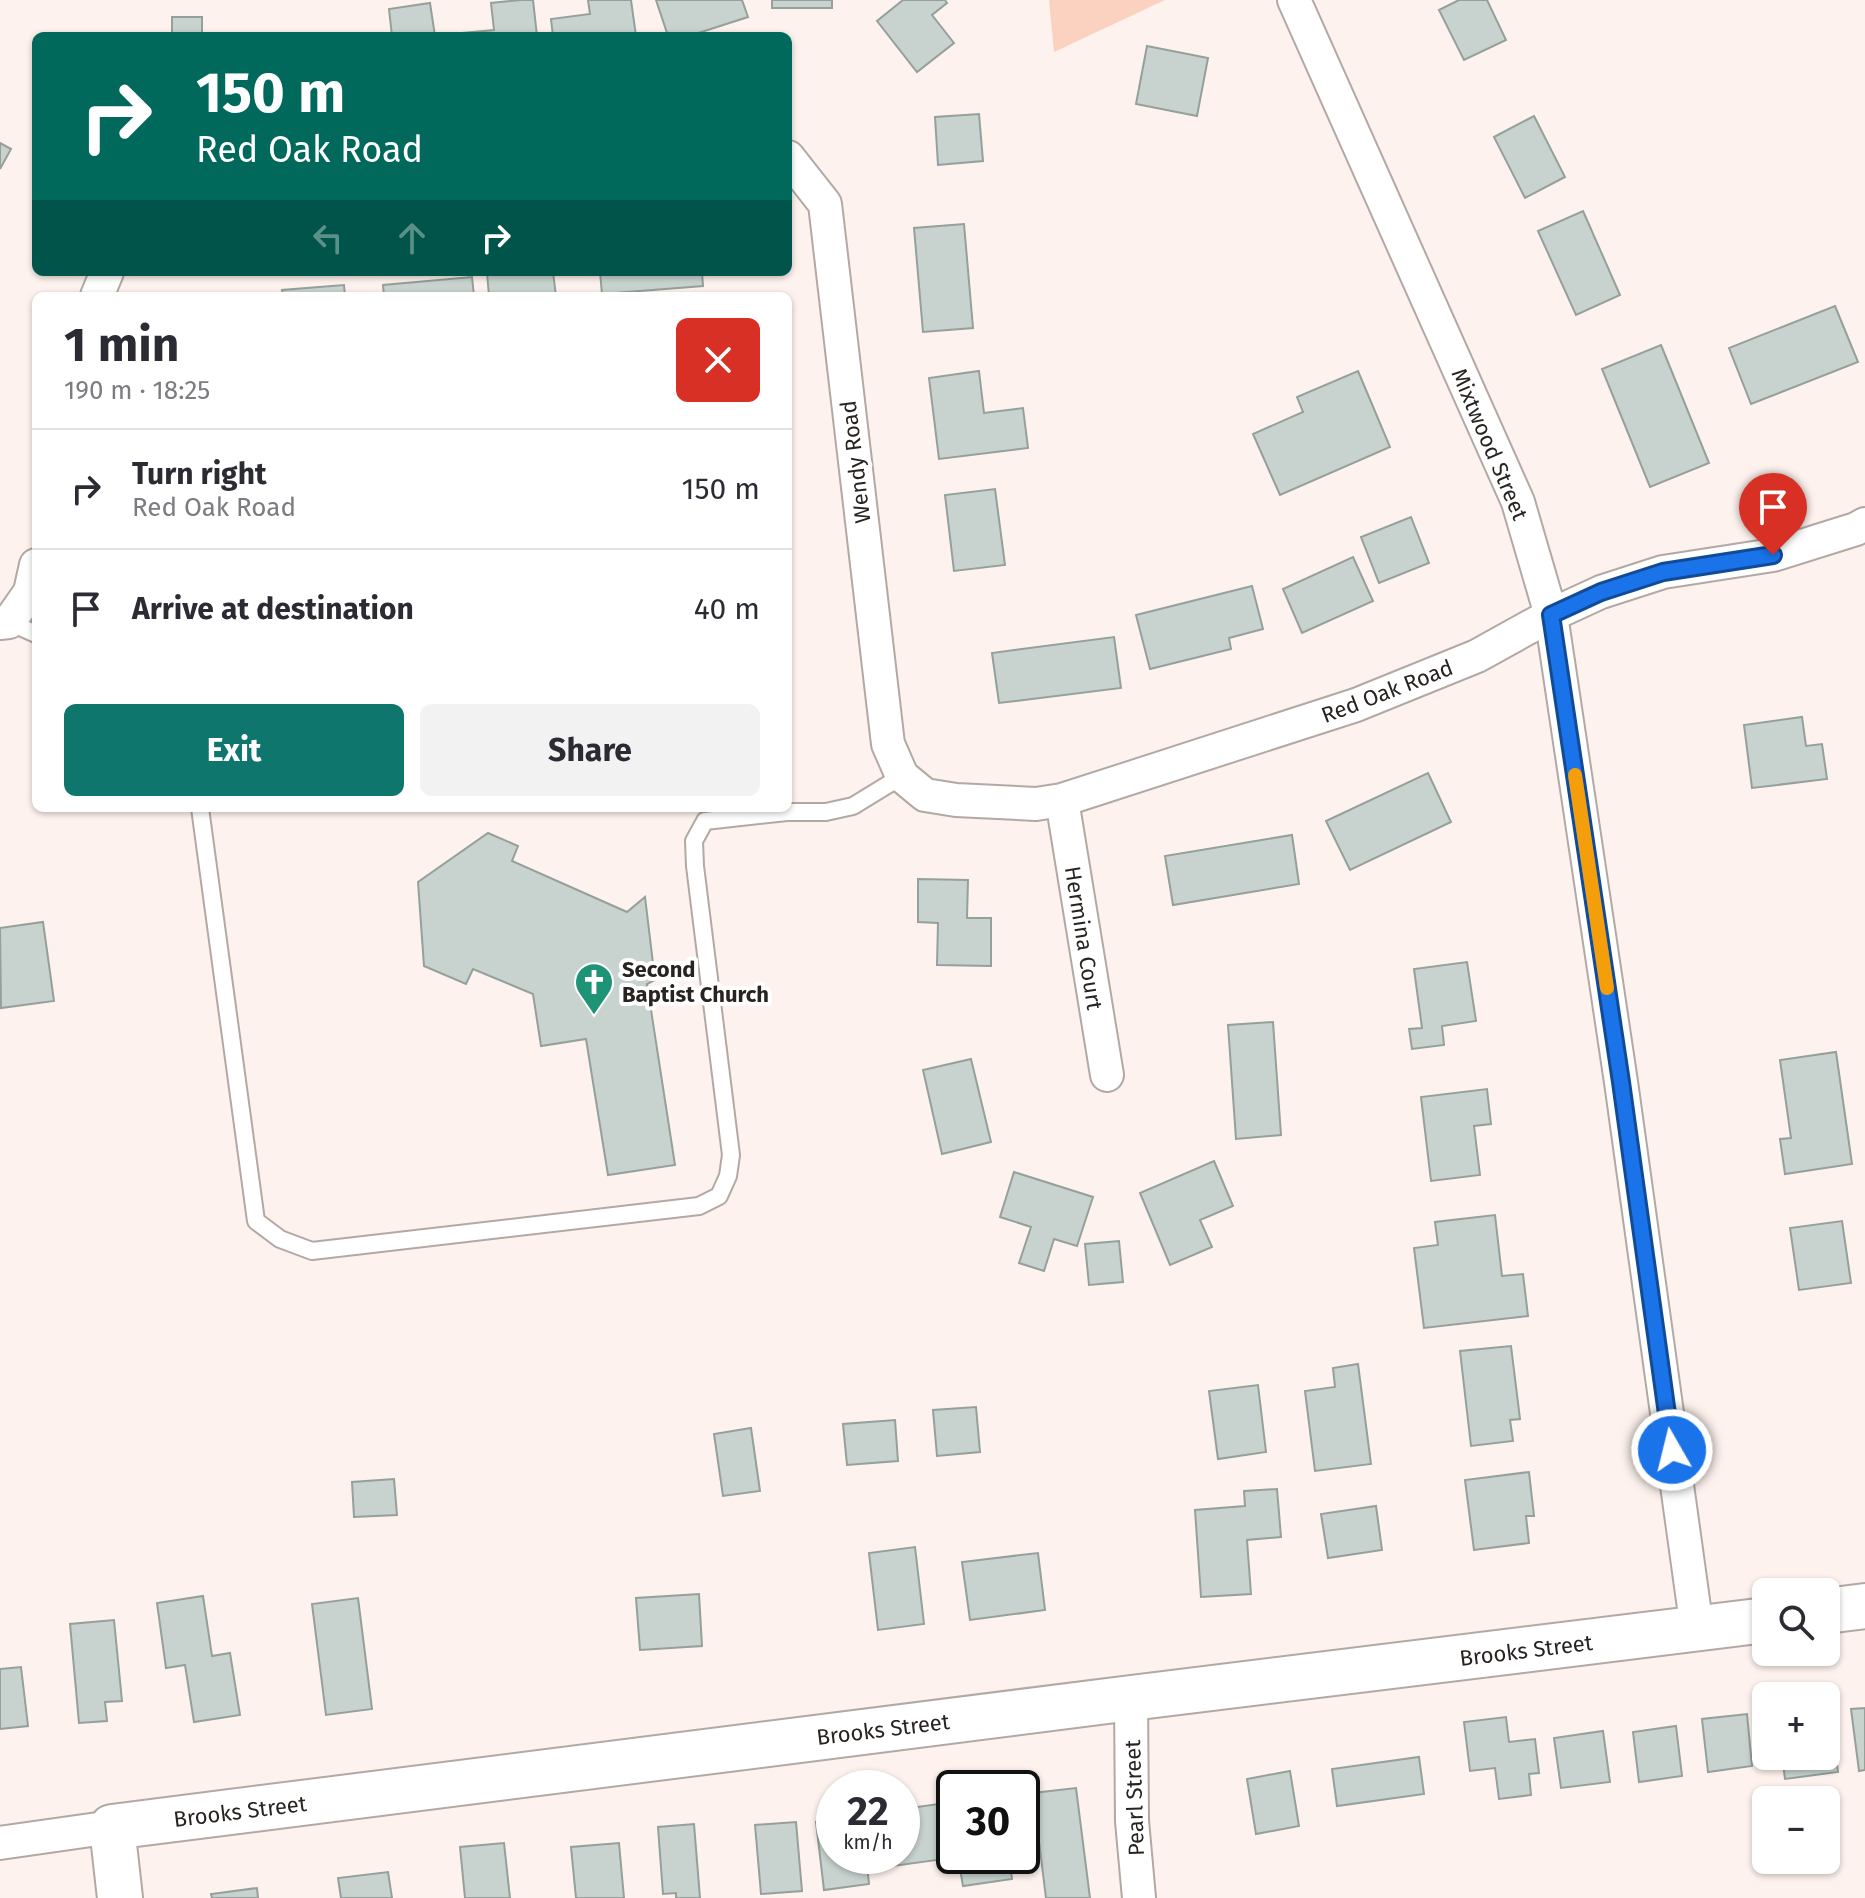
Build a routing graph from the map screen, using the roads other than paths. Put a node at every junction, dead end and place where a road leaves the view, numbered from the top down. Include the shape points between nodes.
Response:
1 (1294, 0) edge
2 (792, 162) edge
3 (1865, 524) edge
4 (32, 583) edge
5 (1551, 615) junction
6 (15, 626) edge
7 (902, 776) junction
8 (1062, 800) junction
9 (201, 812) edge
10 (787, 812) edge
11 (792, 812) edge
12 (1107, 1075) dead end
13 (1865, 1606) edge
14 (1840, 1609) edge
15 (1752, 1622) edge
16 (1697, 1629) junction
17 (1131, 1698) junction
18 (112, 1827) junction
19 (0, 1843) edge
20 (120, 1898) edge
21 (1139, 1898) edge

1 - 5 street, Mixtwood Street via 1518,502
2 - 7 street, Wendy Road via 825,204 888,744
3 - 5 street, Red Oak Road via 1773,555 1663,572
4 - 6 street
5 - 8 street, Red Oak Road via 1477,656 1356,705
5 - 16 street, Mixtwood Street
7 - 8 street, Red Oak Road via 925,795 956,800
7 - 11 lane via 853,806
8 - 12 street, Hermina Court
9 - 10 lane via 256,1221 280,1239 312,1251 699,1206 719,1196 731,1155 694,841 705,821
13 - 14 street
15 - 16 street, Brooks Street
16 - 17 street, Brooks Street
17 - 18 street, Brooks Street
17 - 21 street, Pearl Street
18 - 19 street, Brooks Street
18 - 20 street

